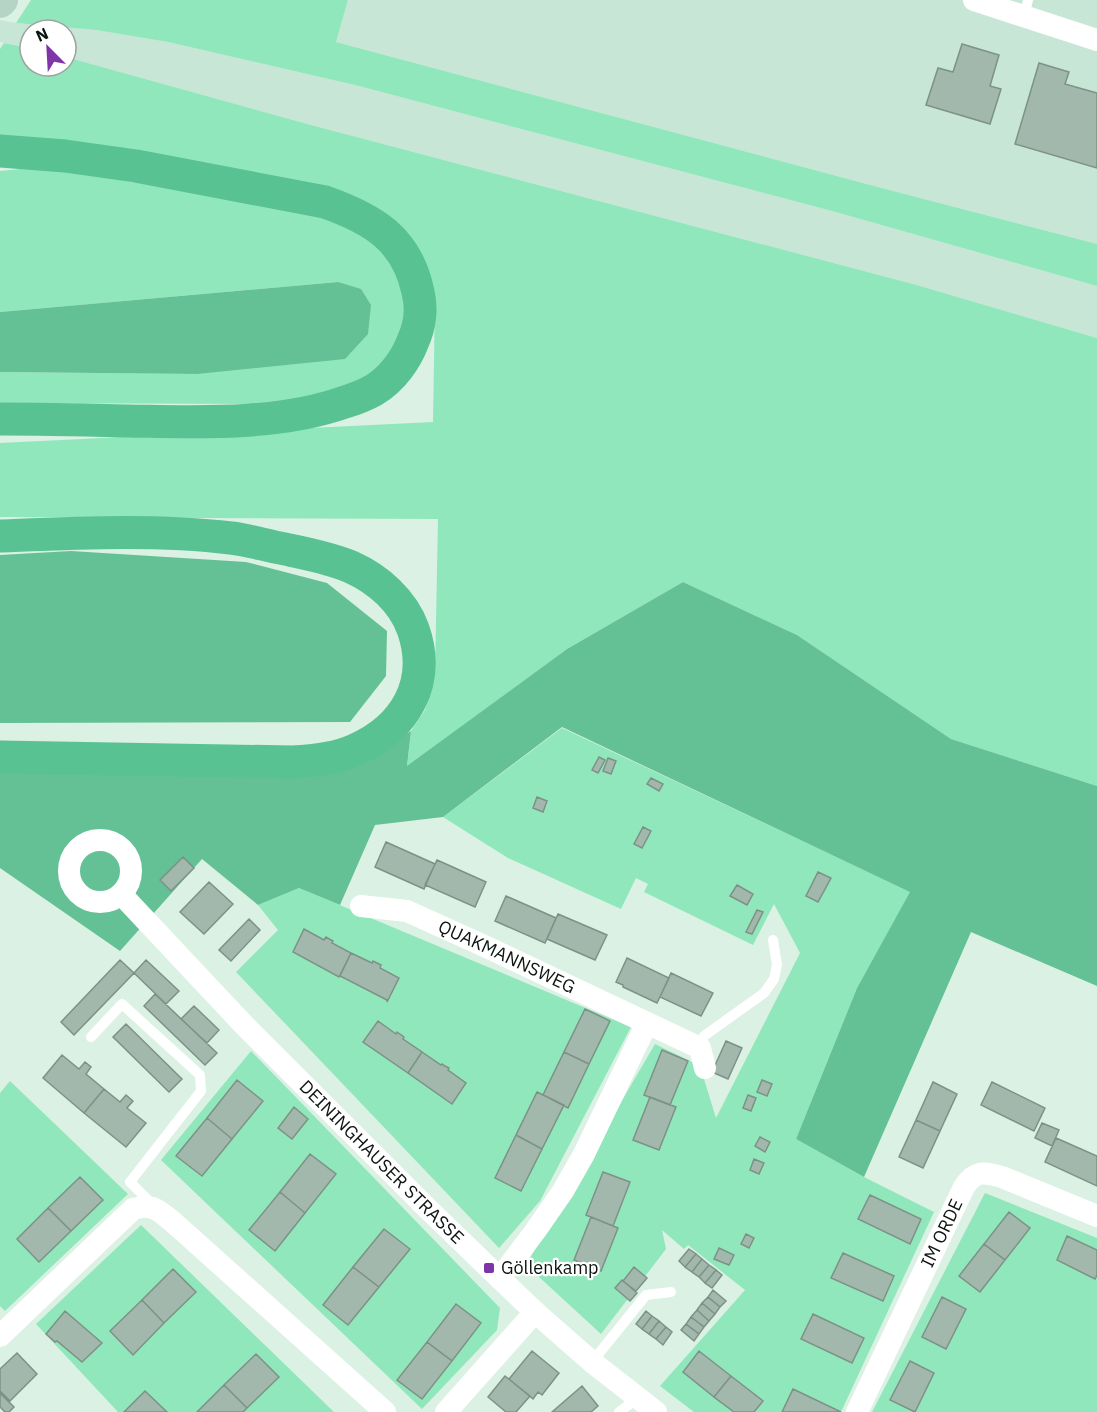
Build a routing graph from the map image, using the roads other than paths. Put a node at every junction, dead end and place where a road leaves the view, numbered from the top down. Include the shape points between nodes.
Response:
1 (974, 0) edge
2 (1026, 8) edge
3 (1097, 40) edge
4 (2, 153) edge
5 (0, 419) edge
6 (0, 536) edge
7 (0, 757) edge
8 (121, 894) dead end
9 (361, 906) dead end
10 (773, 940) dead end
11 (647, 1023) junction
12 (91, 1037) dead end
13 (702, 1058) joint
14 (158, 1209) junction
15 (1097, 1216) edge
16 (500, 1278) junction
17 (671, 1292) dead end
18 (535, 1312) junction
19 (2, 1331) edge
20 (592, 1362) junction
21 (638, 1398) junction
22 (385, 1412) edge
23 (446, 1412) edge
24 (620, 1412) edge
25 (656, 1412) edge
26 (857, 1412) edge

1 - 2 street
2 - 3 street
4 - 5 highway via 136,165 326,202 353,212 393,240 406,257 419,293 421,312 408,356 391,376 375,390 322,410 247,420
6 - 7 highway via 144,533 233,538 319,557 351,567 382,586 399,603 418,643 420,667 408,705 387,730 353,751 332,757 292,762
8 - 16 street, DEININGHAUSER STRASSE via 245,1026
9 - 11 street, QUAKMANNSWEG via 407,911
10 - 13 lane via 777,965 774,979 764,993 704,1036
11 - 13 street, QUAKMANNSWEG
11 - 16 street via 563,1191
12 - 14 lane via 122,1004 200,1075 201,1091 130,1182
14 - 19 street via 144,1205 133,1209
14 - 22 street
15 - 26 street, IM ORDE via 1002,1176 980,1173 970,1179
16 - 18 street, DEININGHAUSER STRASSE
17 - 20 lane via 646,1295
18 - 20 street, DEININGHAUSER STRASSE
18 - 23 street
20 - 21 street, DEININGHAUSER STRASSE
21 - 24 lane
21 - 25 street, DEININGHAUSER STRASSE

